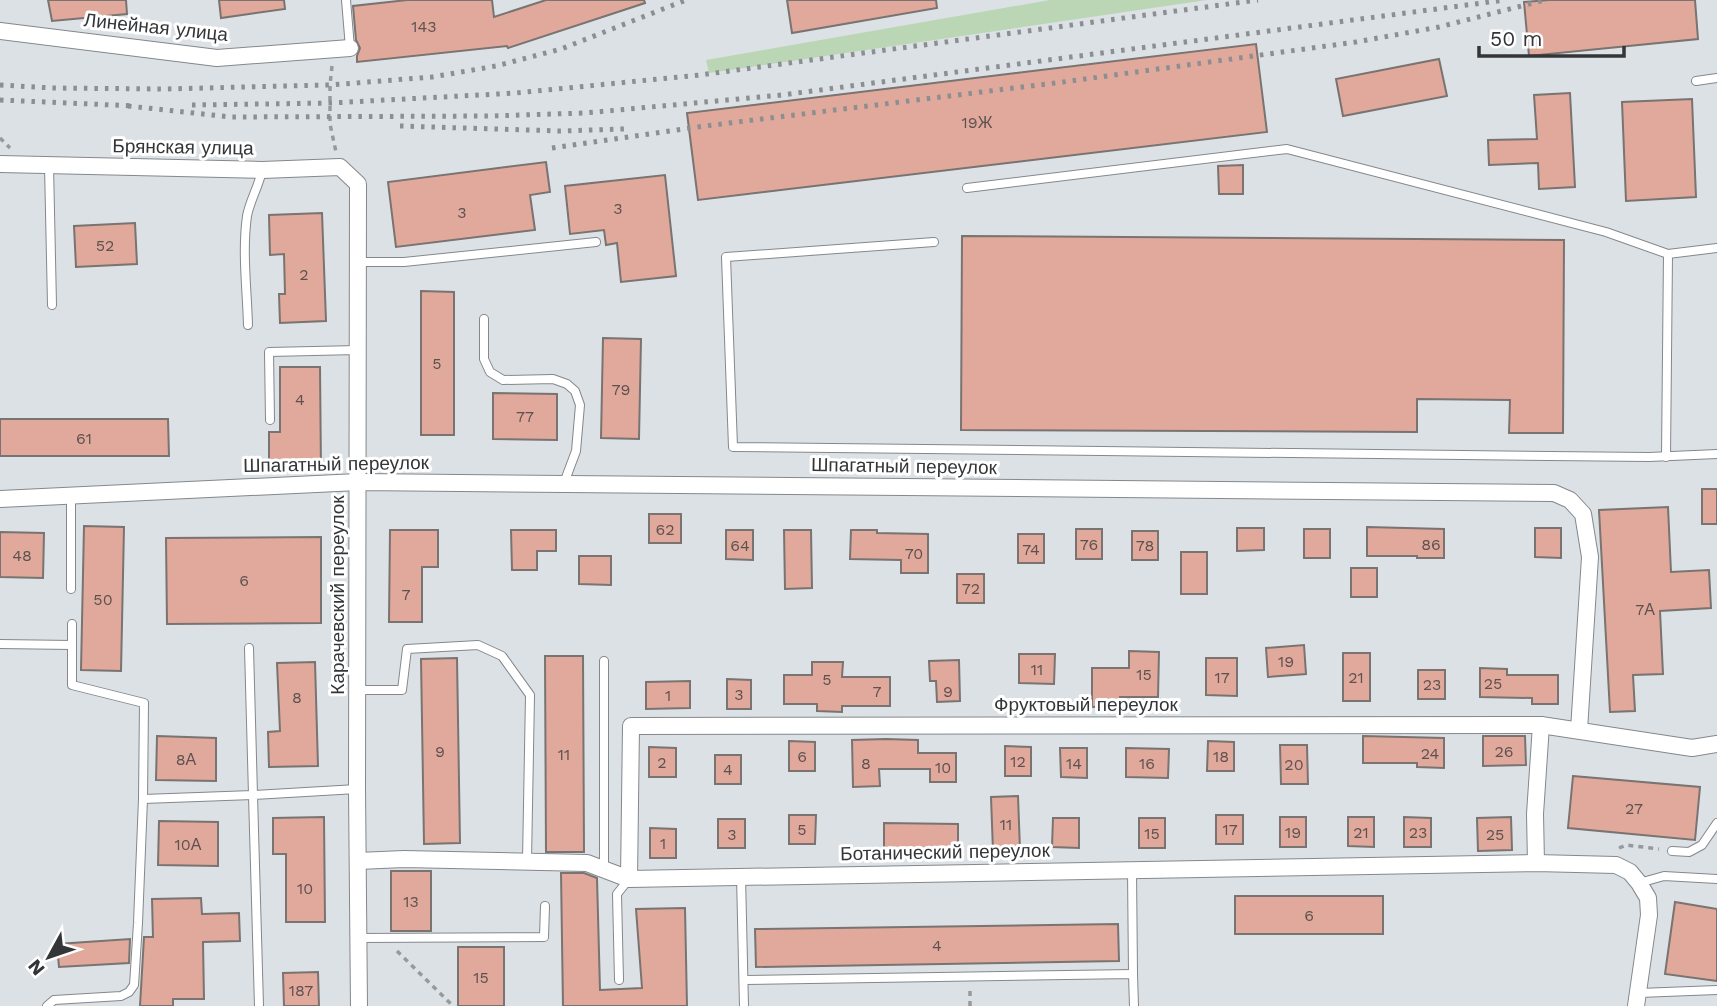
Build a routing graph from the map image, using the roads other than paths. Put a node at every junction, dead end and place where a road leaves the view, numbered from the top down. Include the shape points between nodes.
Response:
1 (346, 0) edge
2 (0, 31) edge
3 (342, 49) joint
4 (1717, 78) edge
5 (1696, 81) dead end
6 (0, 164) edge
7 (49, 165) junction
8 (262, 170) junction
9 (358, 184) joint
10 (967, 188) dead end
11 (596, 242) dead end
12 (934, 242) dead end
13 (1717, 248) edge
14 (1668, 254) junction
15 (358, 262) junction
16 (52, 305) dead end
17 (484, 319) dead end
18 (248, 326) dead end
19 (358, 350) junction
20 (270, 420) dead end
21 (1717, 454) edge
22 (1666, 457) junction
23 (358, 482) junction
24 (564, 484) junction
25 (71, 495) junction
26 (0, 499) edge
27 (71, 589) dead end
28 (72, 624) dead end
29 (0, 645) edge
30 (72, 645) junction
31 (249, 648) dead end
32 (604, 661) dead end
33 (358, 690) junction
34 (1541, 725) junction
35 (1579, 730) junction
36 (1717, 744) edge
37 (357, 789) junction
38 (253, 795) junction
39 (143, 799) junction
40 (1717, 823) edge
41 (1672, 851) dead end
42 (358, 861) junction
43 (527, 862) junction
44 (1536, 863) junction
45 (604, 869) junction
46 (1132, 870) junction
47 (741, 876) junction
48 (1717, 878) edge
49 (629, 879) junction
50 (1639, 883) junction
51 (545, 905) dead end
52 (359, 938) junction
53 (1133, 974) junction
54 (619, 980) dead end
55 (744, 980) junction
56 (1717, 990) edge
57 (1638, 999) edge
58 (47, 1006) edge
59 (259, 1006) edge
60 (359, 1006) edge
61 (744, 1006) edge
62 (1134, 1006) edge

1 - 3 lane
2 - 3 street, Линейная улица via 217,58
4 - 5 lane
6 - 7 street, Брянская улица
7 - 8 street, Брянская улица
7 - 16 lane
8 - 9 street, Брянская улица via 340,167
8 - 18 lane via 248,213 245,242
9 - 15 street, Карачевский переулок
10 - 14 lane via 1287,149 1606,232
11 - 15 lane via 404,262
12 - 22 lane via 726,257 733,447
13 - 14 lane
14 - 22 lane
15 - 19 street, Карачевский переулок
17 - 24 lane via 484,359 490,372 503,380 553,379 575,391 580,405 576,451
19 - 20 lane via 269,352
19 - 23 street, Карачевский переулок
21 - 22 lane
23 - 24 street, Шпагатный переулок
23 - 25 street, Шпагатный переулок
23 - 33 street, Карачевский переулок
24 - 35 street, Шпагатный переулок via 1554,493 1570,500 1583,514 1590,557
25 - 26 street, Шпагатный переулок
25 - 27 lane
28 - 30 lane
29 - 30 lane
30 - 39 lane via 72,685 144,703
31 - 38 lane
32 - 45 lane
33 - 37 street, Карачевский переулок
33 - 43 lane via 402,690 407,649 478,645 502,656 530,695
34 - 35 street, Фруктовый переулок
34 - 44 street
34 - 49 street, Фруктовый переулок via 631,726
35 - 36 street, Фруктовый переулок via 1692,748
37 - 38 lane
37 - 42 street, Карачевский переулок
38 - 39 lane
38 - 59 lane
39 - 58 lane via 134,985 121,996 54,1000
40 - 41 lane via 1702,845 1689,852
42 - 43 street, Ботанический переулок
42 - 52 street, Карачевский переулок
43 - 45 street, Ботанический переулок via 587,863
44 - 46 street, Ботанический переулок
44 - 50 street, Ботанический переулок via 1616,865
45 - 49 street, Ботанический переулок
46 - 47 street, Ботанический переулок
46 - 53 lane
47 - 49 street, Ботанический переулок
47 - 55 lane
48 - 50 lane via 1664,876
49 - 54 lane via 617,894
50 - 57 street via 1648,898 1649,915
51 - 52 lane via 544,937
52 - 60 street, Карачевский переулок
53 - 55 lane
53 - 62 lane
55 - 61 lane
56 - 57 lane

